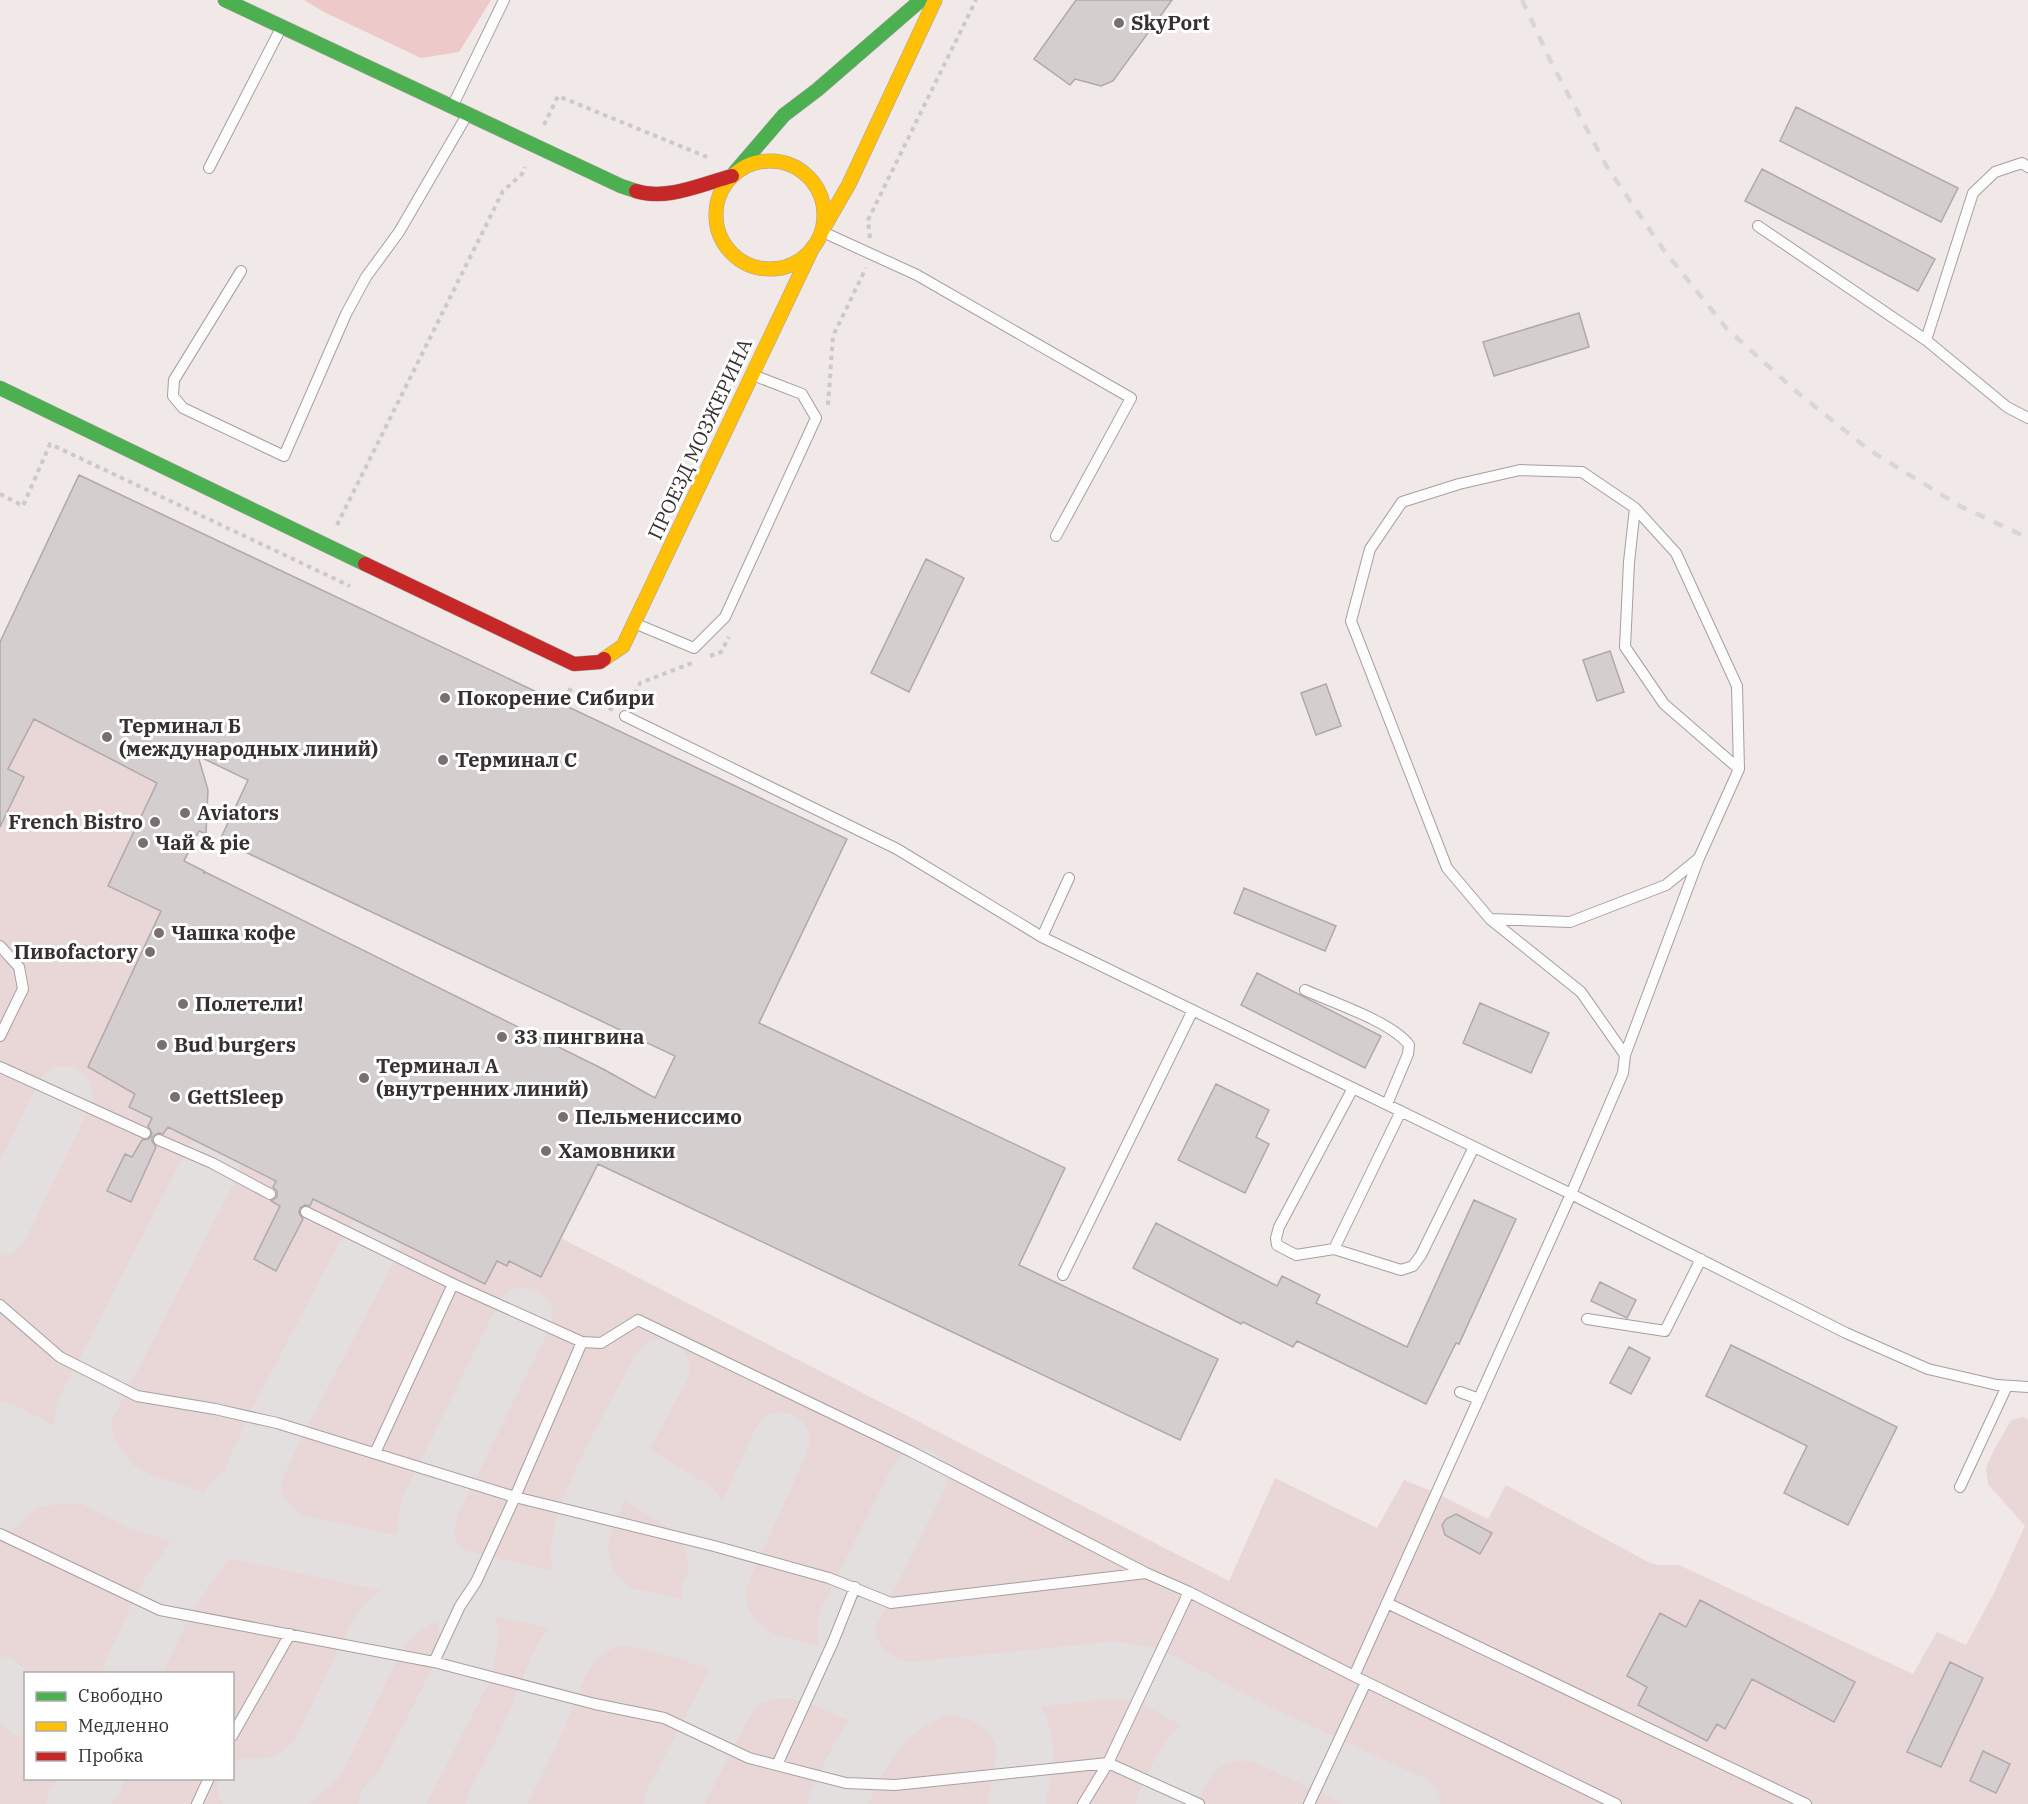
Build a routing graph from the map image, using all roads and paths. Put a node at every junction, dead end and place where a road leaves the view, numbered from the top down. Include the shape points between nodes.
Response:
1 (225, 0) edge
2 (504, 0) edge
3 (921, 0) edge
4 (935, 0) edge
5 (976, 0) edge
6 (283, 26) junction
7 (452, 107) junction
8 (467, 115) junction
9 (534, 145) junction
10 (711, 159) dead end
11 (2028, 167) edge
12 (209, 168) dead end
13 (732, 176) junction
14 (1758, 226) dead end
15 (822, 232) junction
16 (813, 248) junction
17 (872, 256) junction
18 (241, 271) dead end
19 (1926, 340) junction
20 (752, 374) junction
21 (0, 388) edge
22 (827, 415) dead end
23 (2028, 418) edge
24 (0, 494) edge
25 (1635, 508) junction
26 (1056, 536) dead end
27 (328, 545) junction
28 (315, 570) junction
29 (358, 590) dead end
30 (634, 623) junction
31 (732, 630) dead end
32 (561, 686) dead end
33 (625, 716) junction
34 (1739, 769) junction
35 (1699, 858) junction
36 (1069, 878) dead end
37 (1490, 919) junction
38 (1042, 937) junction
39 (0, 946) edge
40 (1305, 990) dead end
41 (1193, 1010) junction
42 (0, 1036) edge
43 (1625, 1055) junction
44 (0, 1066) edge
45 (1353, 1088) junction
46 (1387, 1104) junction
47 (1401, 1111) junction
48 (145, 1133) dead end
49 (159, 1140) dead end
50 (1474, 1147) junction
51 (270, 1194) dead end
52 (1571, 1194) junction
53 (306, 1212) dead end
54 (1334, 1249) junction
55 (1701, 1259) junction
56 (1063, 1275) dead end
57 (453, 1284) junction
58 (0, 1305) edge
59 (1587, 1319) dead end
60 (582, 1342) junction
61 (2007, 1386) junction
62 (2028, 1387) edge
63 (1460, 1392) dead end
64 (1479, 1399) junction
65 (375, 1453) junction
66 (1960, 1487) dead end
67 (515, 1497) junction
68 (0, 1534) edge
69 (1146, 1573) junction
70 (855, 1587) junction
71 (1189, 1592) junction
72 (1387, 1603) junction
73 (290, 1634) junction
74 (434, 1662) junction
75 (1354, 1676) junction
76 (1366, 1682) junction
77 (234, 1732) edge
78 (1108, 1763) junction
79 (777, 1765) junction
80 (209, 1780) edge
81 (197, 1804) edge
82 (1083, 1804) edge
83 (1199, 1804) edge
84 (1309, 1804) edge
85 (1616, 1804) edge
86 (1806, 1804) edge

1 - 6 street
2 - 7 lane
3 - 13 street via 784,115
4 - 15 street via 849,184
5 - 17 path via 868,220
6 - 7 street
6 - 12 lane
7 - 8 street
8 - 9 street
8 - 18 lane via 346,314 284,456 183,408 173,396 174,380
9 - 10 path via 558,96
9 - 13 street via 645,194 667,194
9 - 27 path via 522,174 503,191
11 - 19 lane via 2022,164 1995,172 1973,193
13 - 15 street, ПРОЕЗД МОЗЖЕРИНА via 764,161 782,162 799,169 821,196
13 - 16 street, ПРОЕЗД МОЗЖЕРИНА via 716,207 723,242 734,255 749,265 766,269 800,260
14 - 19 lane
15 - 16 street, ПРОЕЗД МОЗЖЕРИНА
15 - 17 lane
16 - 20 street, ПРОЕЗД МОЗЖЕРИНА
17 - 22 path via 832,336
17 - 26 lane via 917,275 1131,398
19 - 23 lane via 2007,407
20 - 30 street, ПРОЕЗД МОЗЖЕРИНА
20 - 30 lane via 802,394 816,418 725,617 694,648
21 - 27 street
24 - 28 path via 23,506 50,444
25 - 34 lane via 1676,554 1737,686
25 - 34 lane via 1625,647 1664,704
25 - 37 lane via 1582,472 1520,470 1460,483 1402,502 1370,549 1351,621 1447,868
27 - 28 path
27 - 30 street, ПРОЕЗД МОЗЖЕРИНА via 574,664 600,662 623,646
28 - 29 path
31 - 33 path via 721,651 640,683
32 - 33 path
33 - 38 lane via 897,849
34 - 35 lane
35 - 37 lane via 1666,885 1570,922
35 - 43 lane
36 - 38 lane
37 - 43 lane via 1581,992
38 - 41 lane
39 - 42 lane via 19,967 23,988
40 - 46 lane via 1388,1027 1409,1045
41 - 45 lane
41 - 56 lane
43 - 52 lane via 1623,1073
44 - 48 lane
45 - 46 lane
45 - 54 lane via 1276,1238 1277,1245 1296,1255
46 - 47 lane
47 - 50 lane
47 - 54 lane
49 - 51 lane
50 - 52 lane
50 - 54 lane via 1413,1266 1401,1270
52 - 55 lane
52 - 64 lane
53 - 57 lane
55 - 59 lane via 1665,1331
55 - 61 lane via 1928,1369
57 - 60 lane
57 - 65 lane
58 - 65 lane via 60,1357 137,1396 215,1409
60 - 67 lane
60 - 69 lane via 601,1343 638,1320 910,1450
61 - 62 lane
61 - 66 lane
63 - 64 lane
64 - 72 lane
65 - 67 lane
67 - 70 lane via 714,1546
67 - 74 lane
68 - 73 lane via 160,1610
69 - 70 lane via 896,1603
69 - 71 lane
70 - 79 lane
71 - 75 lane
71 - 78 lane
72 - 75 lane
72 - 86 lane
73 - 74 lane
73 - 77 lane
74 - 79 lane via 595,1704 658,1716 749,1758
75 - 76 lane
76 - 84 lane
76 - 85 lane
78 - 79 lane via 895,1785 846,1782
78 - 82 lane
78 - 83 lane
80 - 81 lane

